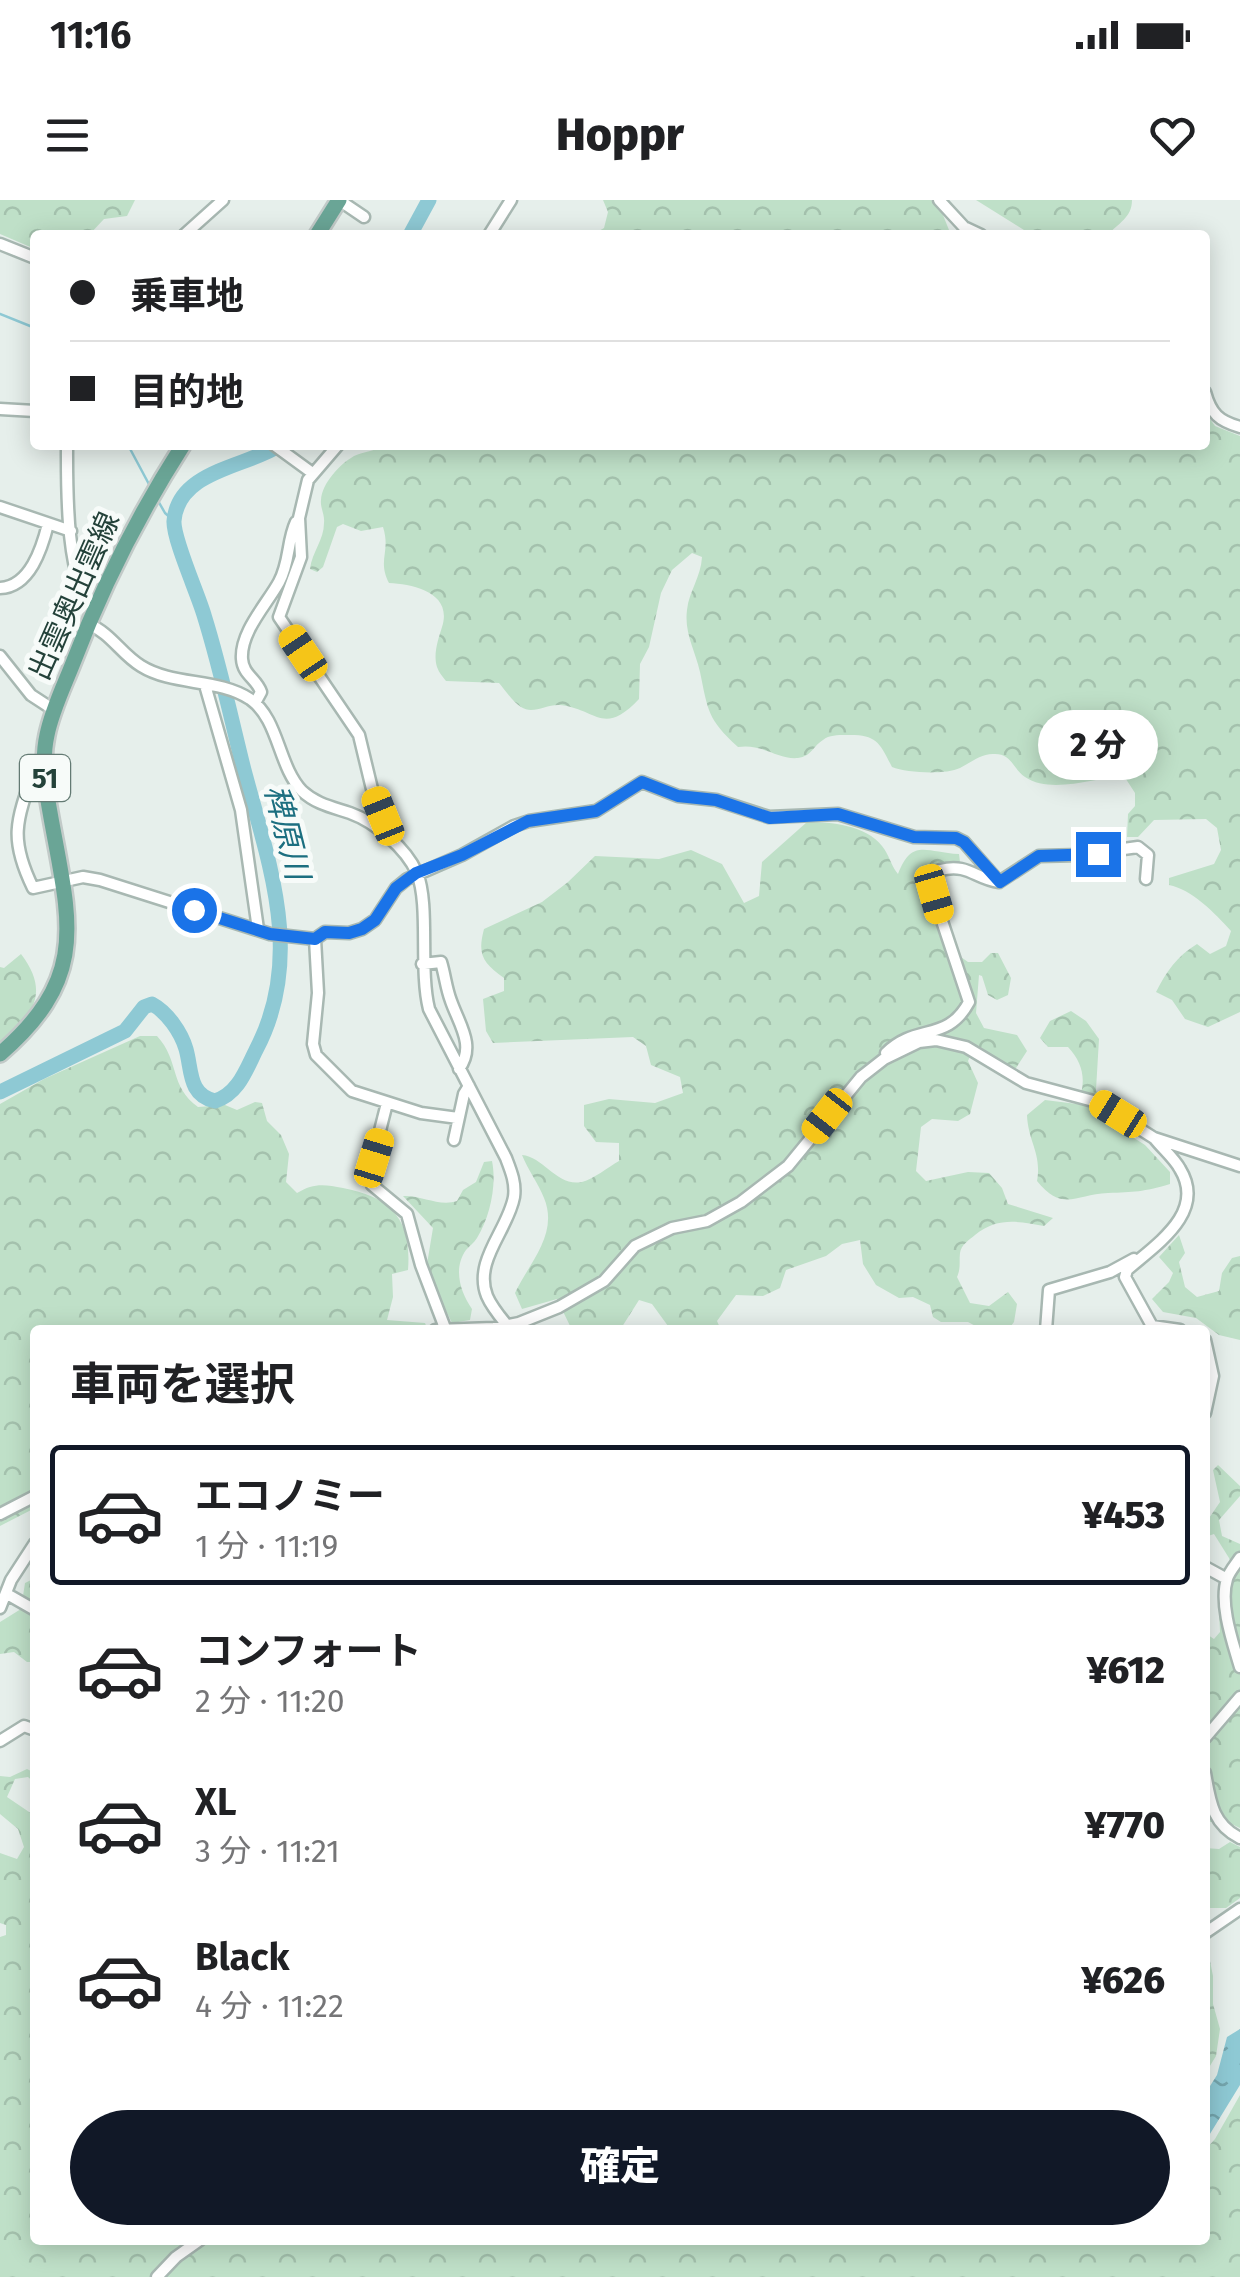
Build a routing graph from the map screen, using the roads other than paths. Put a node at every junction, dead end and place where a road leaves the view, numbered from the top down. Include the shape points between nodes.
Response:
1 (223, 200) edge
2 (339, 200) edge
3 (511, 200) edge
4 (938, 200) edge
5 (364, 217) dead end
6 (190, 230) edge
7 (320, 230) edge
8 (492, 230) edge
9 (970, 230) edge
10 (0, 244) edge
11 (30, 256) edge
12 (1210, 406) edge
13 (0, 409) edge
14 (30, 412) edge
15 (1240, 428) edge
16 (67, 450) edge
17 (180, 450) edge
18 (280, 450) edge
19 (333, 450) edge
20 (311, 472) junction
21 (0, 506) edge
22 (299, 518) junction
23 (48, 524) junction
24 (71, 531) junction
25 (0, 588) edge
26 (94, 607) junction
27 (88, 624) junction
28 (0, 656) edge
29 (209, 686) junction
30 (255, 704) junction
31 (54, 710) junction
32 (44, 765) junction
33 (385, 835) junction
34 (413, 868) junction
35 (62, 880) junction
36 (1146, 880) dead end
37 (1000, 882) junction
38 (258, 930) junction
39 (315, 939) junction
40 (422, 964) junction
41 (0, 1054) edge
42 (884, 1059) junction
43 (459, 1068) junction
44 (469, 1086) junction
45 (387, 1103) junction
46 (458, 1118) junction
47 (1154, 1138) junction
48 (454, 1140) dead end
49 (1240, 1166) edge
50 (1140, 1258) junction
51 (439, 1325) edge
52 (507, 1325) edge
53 (516, 1325) edge
54 (1046, 1325) edge
55 (1151, 1325) edge
56 (1210, 1362) edge
57 (1210, 1390) edge
58 (30, 1499) edge
59 (0, 1514) edge
60 (30, 1550) edge
61 (1240, 1558) edge
62 (1210, 1570) edge
63 (1227, 1579) junction
64 (7, 1594) junction
65 (30, 1607) edge
66 (0, 1608) edge
67 (1240, 1667) edge
68 (1240, 1697) edge
69 (30, 1728) edge
70 (1210, 1732) edge
71 (0, 1741) edge
72 (1210, 1799) edge
73 (1240, 1838) edge
74 (1240, 1909) edge
75 (1210, 1930) edge
76 (193, 2245) edge
77 (157, 2277) edge

1 - 6 street
2 - 5 street
2 - 7 main road
3 - 8 street
4 - 9 street
10 - 11 street
12 - 15 street via 1220,421
13 - 14 street
16 - 24 street
17 - 26 main road, 出雲奥出雲線 / 51
18 - 20 street
19 - 20 street
20 - 22 street
21 - 23 street
22 - 30 street via 287,564 241,656 245,672 260,686
22 - 33 street via 301,557 279,617 360,734
23 - 24 street
23 - 25 street via 36,562 10,588
24 - 26 street via 78,584
26 - 27 main road, 出雲奥出雲線 / 51
27 - 29 street via 139,665
27 - 31 main road, 出雲奥出雲線 / 51
28 - 31 street via 31,696
29 - 30 street
29 - 38 street via 237,794
30 - 33 street via 305,793
31 - 32 main road, 出雲奥出雲線 / 51
32 - 35 main road, 出雲奥出雲線 / 51
32 - 35 street via 34,771 18,814 17,849 33,888
33 - 34 street
34 - 37 street via 462,855 528,821 596,811 642,782 770,818 838,814 914,837 956,838
34 - 39 street via 375,920
34 - 40 street via 420,887
35 - 38 street via 100,880
35 - 41 main road, 出雲奥出雲線 / 51 via 64,966 44,1010
36 - 37 street via 1148,855 1138,847 1039,856
37 - 42 street via 964,867 940,870 934,894 970,1002 947,1028 901,1040
38 - 39 street
39 - 45 street via 316,1055 352,1091
40 - 43 street via 428,1009
40 - 43 street via 441,962 466,1038
42 - 47 street via 918,1042 953,1042 1026,1083 1097,1102
42 - 53 street via 847,1092 788,1166 754,1192 707,1221 636,1246 589,1292
43 - 44 street
44 - 46 street
44 - 52 street via 514,1178 515,1194 483,1280
45 - 46 street
45 - 51 street via 372,1186 407,1214
46 - 48 street
47 - 49 street
47 - 50 street via 1180,1169 1188,1196 1179,1222
50 - 54 street via 1048,1290
50 - 55 street via 1125,1277
56 - 57 street
58 - 59 street
60 - 64 street
61 - 63 street
62 - 63 street
63 - 67 street
64 - 65 street
64 - 66 street
68 - 70 street
69 - 71 street
72 - 73 street via 1221,1827
74 - 75 street
76 - 77 street

